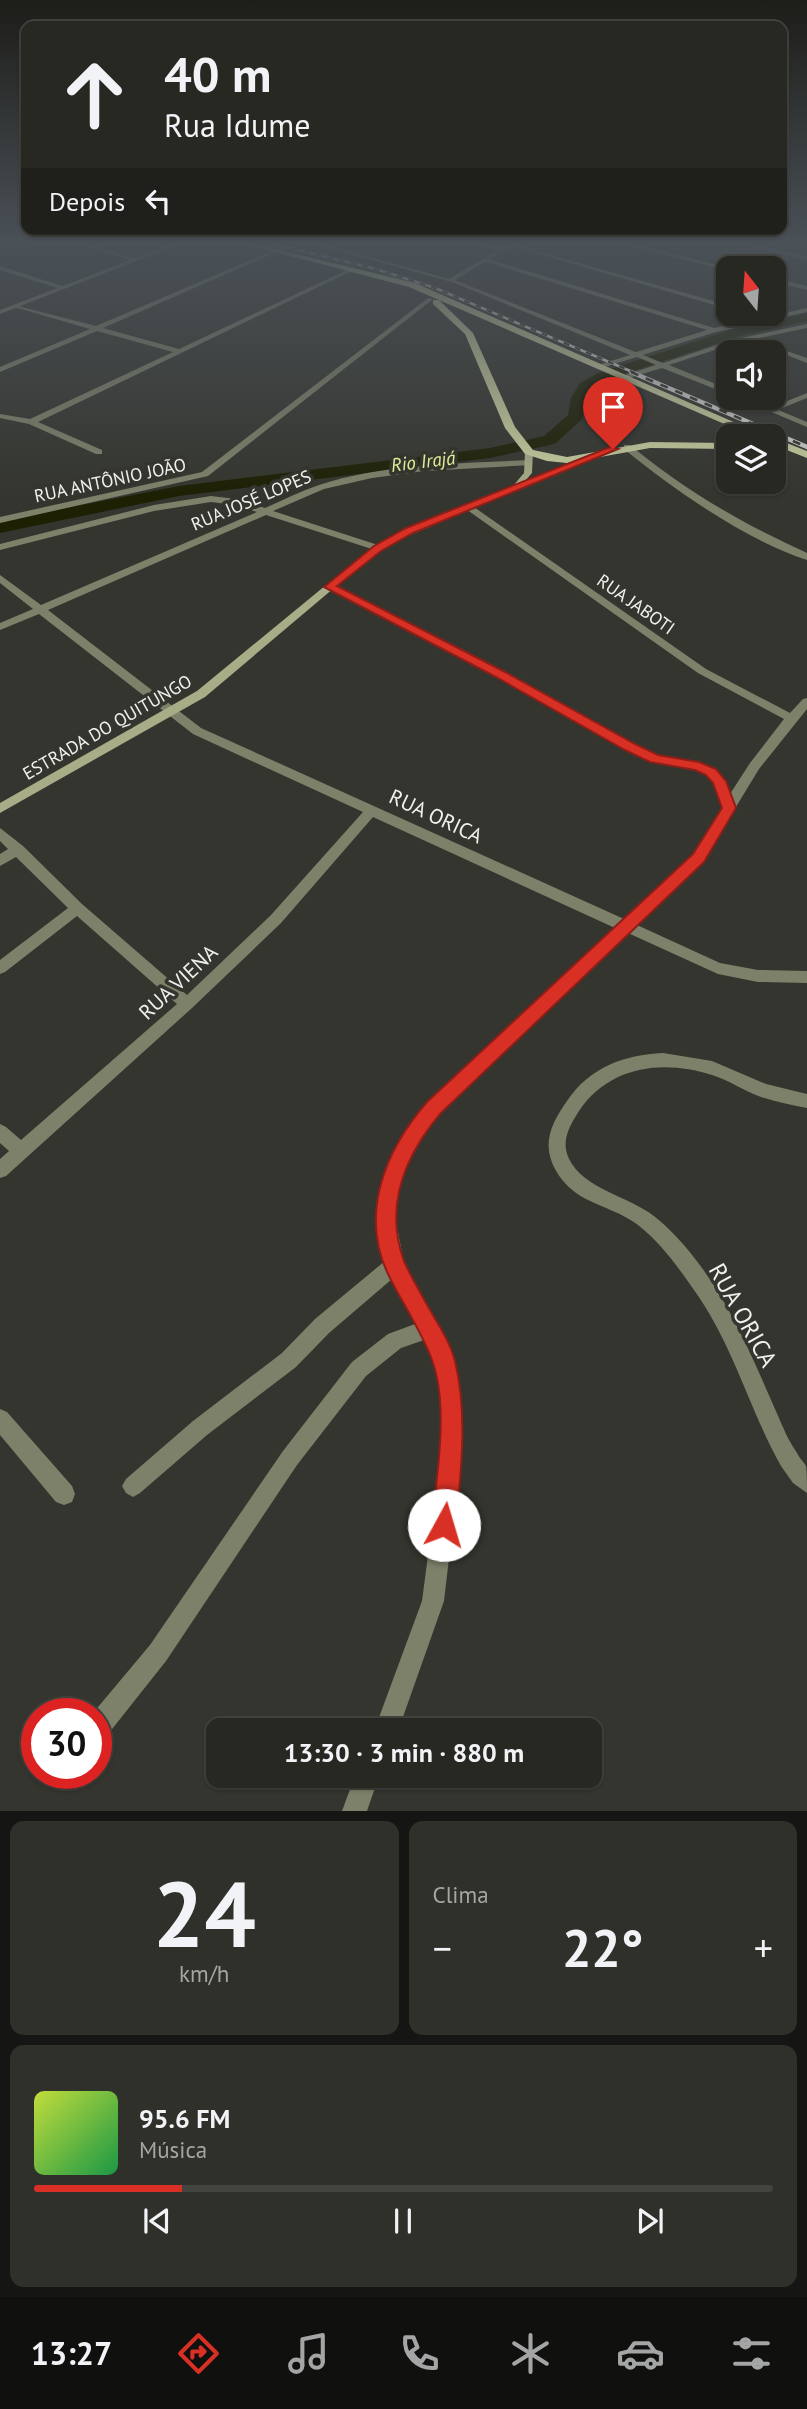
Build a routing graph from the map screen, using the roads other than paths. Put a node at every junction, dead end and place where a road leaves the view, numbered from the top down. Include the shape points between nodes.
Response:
1 (90, 328) edge
2 (98, 328) edge
3 (234, 328) edge
4 (393, 328) edge
5 (501, 328) edge
6 (511, 328) edge
7 (571, 328) edge
8 (706, 328) edge
9 (725, 328) edge
10 (800, 328) edge
11 (95, 329) junction
12 (475, 329) joint
13 (714, 330) junction
14 (748, 338) junction
15 (181, 352) junction
16 (639, 356) junction
17 (807, 361) edge
18 (659, 364) junction
19 (603, 369) junction
20 (0, 370) edge
21 (623, 377) junction
22 (716, 387) edge
23 (807, 395) edge
24 (786, 403) edge
25 (769, 410) edge
26 (0, 416) edge
27 (32, 422) junction
28 (727, 424) edge
29 (807, 425) edge
30 (716, 445) edge
31 (786, 446) edge
32 (627, 447) junction
33 (786, 451) edge
34 (99, 452) dead end
35 (526, 452) junction
36 (805, 455) edge
37 (592, 457) junction
38 (508, 491) junction
39 (468, 507) junction
40 (265, 511) junction
41 (0, 520) edge
42 (0, 547) edge
43 (377, 548) junction
44 (807, 557) edge
45 (0, 578) edge
46 (330, 587) junction
47 (42, 609) junction
48 (0, 627) edge
49 (807, 702) edge
50 (171, 713) junction
51 (791, 718) junction
52 (729, 808) junction
53 (0, 809) edge
54 (371, 811) junction
55 (0, 833) edge
56 (18, 849) junction
57 (0, 861) edge
58 (77, 908) junction
59 (626, 928) junction
60 (0, 968) edge
61 (807, 977) edge
62 (187, 1004) junction
63 (807, 1101) edge
64 (0, 1132) edge
65 (21, 1151) junction
66 (0, 1170) edge
67 (395, 1265) junction
68 (426, 1329) junction
69 (0, 1419) edge
70 (807, 1482) edge
71 (134, 1486) dead end
72 (64, 1494) dead end
73 (112, 1709) edge
74 (391, 1718) edge
75 (363, 1788) edge
76 (354, 1811) edge

1 - 11 street
2 - 11 street
3 - 15 street
4 - 41 street, RUA ANTÔNIO JOÃO via 205,474
5 - 12 main road
6 - 19 main road
7 - 16 street
8 - 13 street
9 - 13 street
10 - 14 street
11 - 15 street
11 - 20 street
12 - 35 main road via 510,428
13 - 16 street
14 - 17 street
14 - 18 street
15 - 27 street
16 - 18 street
16 - 19 street
18 - 21 street
18 - 22 street
19 - 21 main road
21 - 28 main road
23 - 24 street
25 - 29 street
26 - 27 street
27 - 34 street
30 - 32 main road, ESTRADA DO QUITUNGO
31 - 36 main road
32 - 37 main road, ESTRADA DO QUITUNGO
32 - 44 street via 719,514
33 - 36 main road
35 - 37 main road via 557,459
35 - 38 main road, ESTRADA DO QUITUNGO via 524,478
35 - 40 street, RUA JOSÉ LOPES via 349,479
37 - 38 main road, ESTRADA DO QUITUNGO
38 - 39 main road, ESTRADA DO QUITUNGO
39 - 43 main road, ESTRADA DO QUITUNGO
39 - 51 street, RUA JABOTI via 702,671
40 - 42 street via 236,502 200,499
40 - 43 street
40 - 47 street, RUA JOSÉ LOPES
43 - 46 main road, ESTRADA DO QUITUNGO
45 - 47 street, RUA ORICA
46 - 50 main road, ESTRADA DO QUITUNGO
46 - 52 street via 501,674 630,747 655,759 711,772
47 - 48 street, RUA JOSÉ LOPES
47 - 50 street, RUA ORICA
49 - 51 street
50 - 53 main road, ESTRADA DO QUITUNGO
50 - 54 street, RUA ORICA via 197,731
51 - 52 street
52 - 59 street via 698,858
54 - 59 street, RUA ORICA
54 - 62 street, RUA VIENA via 276,919
55 - 56 street
56 - 57 street
56 - 58 street
58 - 60 street
58 - 62 street
59 - 61 street, RUA ORICA via 718,968 758,976
59 - 67 street via 460,1081 413,1132 389,1189 386,1217
62 - 65 street, RUA VIENA
63 - 70 street, RUA ORICA via 769,1093 713,1068 679,1060 643,1061 614,1070 588,1087 565,1117 556,1142 558,1160 572,1178 587,1191 634,1212 685,1261 733,1337 784,1451
64 - 65 street
65 - 66 street, RUA VIENA
67 - 68 street
67 - 71 street via 289,1360
68 - 73 street via 396,1341 359,1369 290,1458 158,1653
68 - 74 street via 443,1359 451,1403 451,1456 433,1601
69 - 72 street
75 - 76 street

